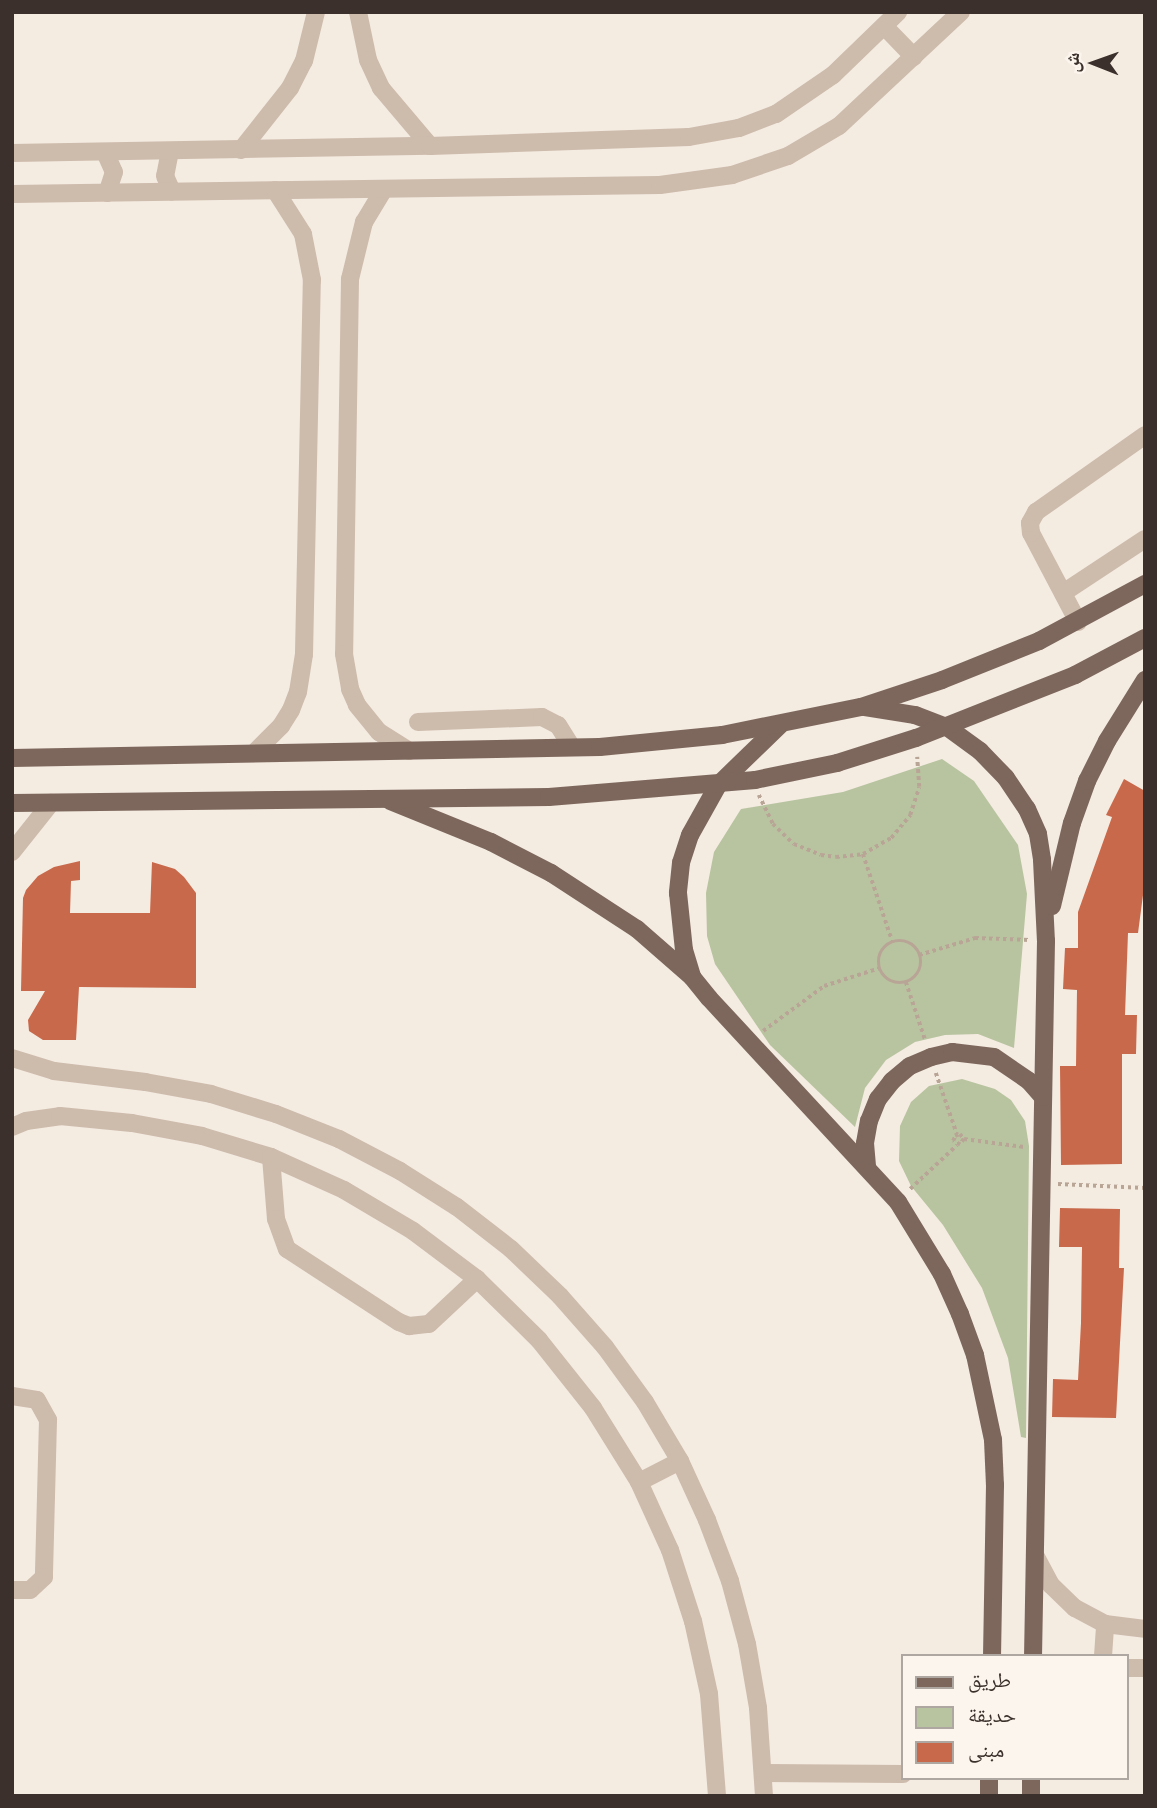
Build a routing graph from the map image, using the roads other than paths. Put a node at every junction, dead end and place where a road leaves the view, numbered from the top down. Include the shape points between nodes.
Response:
1 (316, 12) edge
2 (358, 12) edge
3 (898, 12) edge
4 (956, 14) edge
5 (884, 26) junction
6 (914, 57) junction
7 (430, 146) junction
8 (241, 150) junction
9 (105, 152) junction
10 (170, 152) junction
11 (12, 153) edge
12 (384, 189) junction
13 (275, 190) junction
14 (107, 192) junction
15 (172, 192) junction
16 (12, 194) edge
17 (1145, 435) edge
18 (1145, 538) edge
19 (1145, 584) edge
20 (1063, 593) junction
21 (1078, 622) junction
22 (1145, 638) edge
23 (1145, 680) edge
24 (861, 707) junction
25 (418, 722) dead end
26 (780, 725) junction
27 (947, 727) junction
28 (572, 747) junction
29 (409, 751) junction
30 (254, 753) junction
31 (12, 758) edge
32 (718, 785) junction
33 (380, 797) junction
34 (12, 803) edge
35 (51, 803) junction
36 (12, 852) edge
37 (1046, 941) junction
38 (692, 977) junction
39 (12, 1058) edge
40 (1043, 1097) junction
41 (12, 1127) edge
42 (271, 1157) junction
43 (867, 1166) junction
44 (477, 1279) junction
45 (12, 1396) edge
46 (680, 1461) junction
47 (639, 1482) junction
48 (1035, 1555) junction
49 (12, 1590) edge
50 (1105, 1624) junction
51 (1145, 1629) edge
52 (992, 1654) edge
53 (1033, 1654) edge
54 (1103, 1654) edge
55 (764, 1773) junction
56 (902, 1774) edge
57 (717, 1796) edge
58 (764, 1796) edge

1 - 8 street via 304,61 290,88
2 - 7 street via 368,60 382,88
3 - 5 street
4 - 6 street
5 - 6 street
5 - 7 street via 806,95 776,114 739,128 633,141
6 - 12 street via 862,108 814,143 732,175 660,185
7 - 8 street
8 - 10 street
9 - 10 street
9 - 11 street
9 - 14 street via 114,172
10 - 15 street via 165,176
12 - 13 street
12 - 29 street via 364,222 350,279 344,654 357,705 379,732
13 - 15 street
13 - 30 street via 303,234 312,281 304,654 291,710
14 - 15 street
14 - 16 street
17 - 20 street via 1032,517 1031,533
18 - 20 street
19 - 21 main road
20 - 21 street
21 - 24 main road via 991,662
22 - 27 main road via 1075,675
23 - 37 main road via 1087,782 1069,834
24 - 26 main road
24 - 27 main road via 915,715
25 - 28 street via 542,717 558,726
26 - 28 main road via 661,742
26 - 32 main road
27 - 32 main road via 836,763
27 - 37 main road via 980,751 1027,809 1042,860
28 - 29 main road
29 - 30 main road
30 - 31 main road
32 - 33 main road via 549,797
32 - 38 main road via 690,835 681,863 679,921
33 - 35 main road
33 - 38 main road via 470,833 551,873 637,929
34 - 35 main road
35 - 36 street
37 - 40 main road
38 - 43 main road
39 - 46 street via 54,1071 211,1094 339,1139 400,1171 478,1224 560,1296 645,1402
40 - 43 main road via 1030,1081 994,1057 952,1052 931,1056 901,1074 878,1100 865,1143
40 - 48 main road
41 - 42 street via 60,1116 132,1123 202,1136
42 - 44 street via 367,1203
42 - 44 street via 276,1219 287,1249 399,1322 429,1324
43 - 52 main road via 898,1202 942,1274 986,1397 995,1485
44 - 47 street via 539,1340 593,1408
45 - 49 street via 37,1400 48,1420 44,1577 30,1590
46 - 47 street
46 - 55 street via 708,1520 737,1606 758,1708
47 - 57 street via 670,1550 693,1621 709,1694
48 - 50 street via 1062,1598
48 - 53 main road
50 - 51 street
50 - 54 street
55 - 56 street
55 - 58 street

